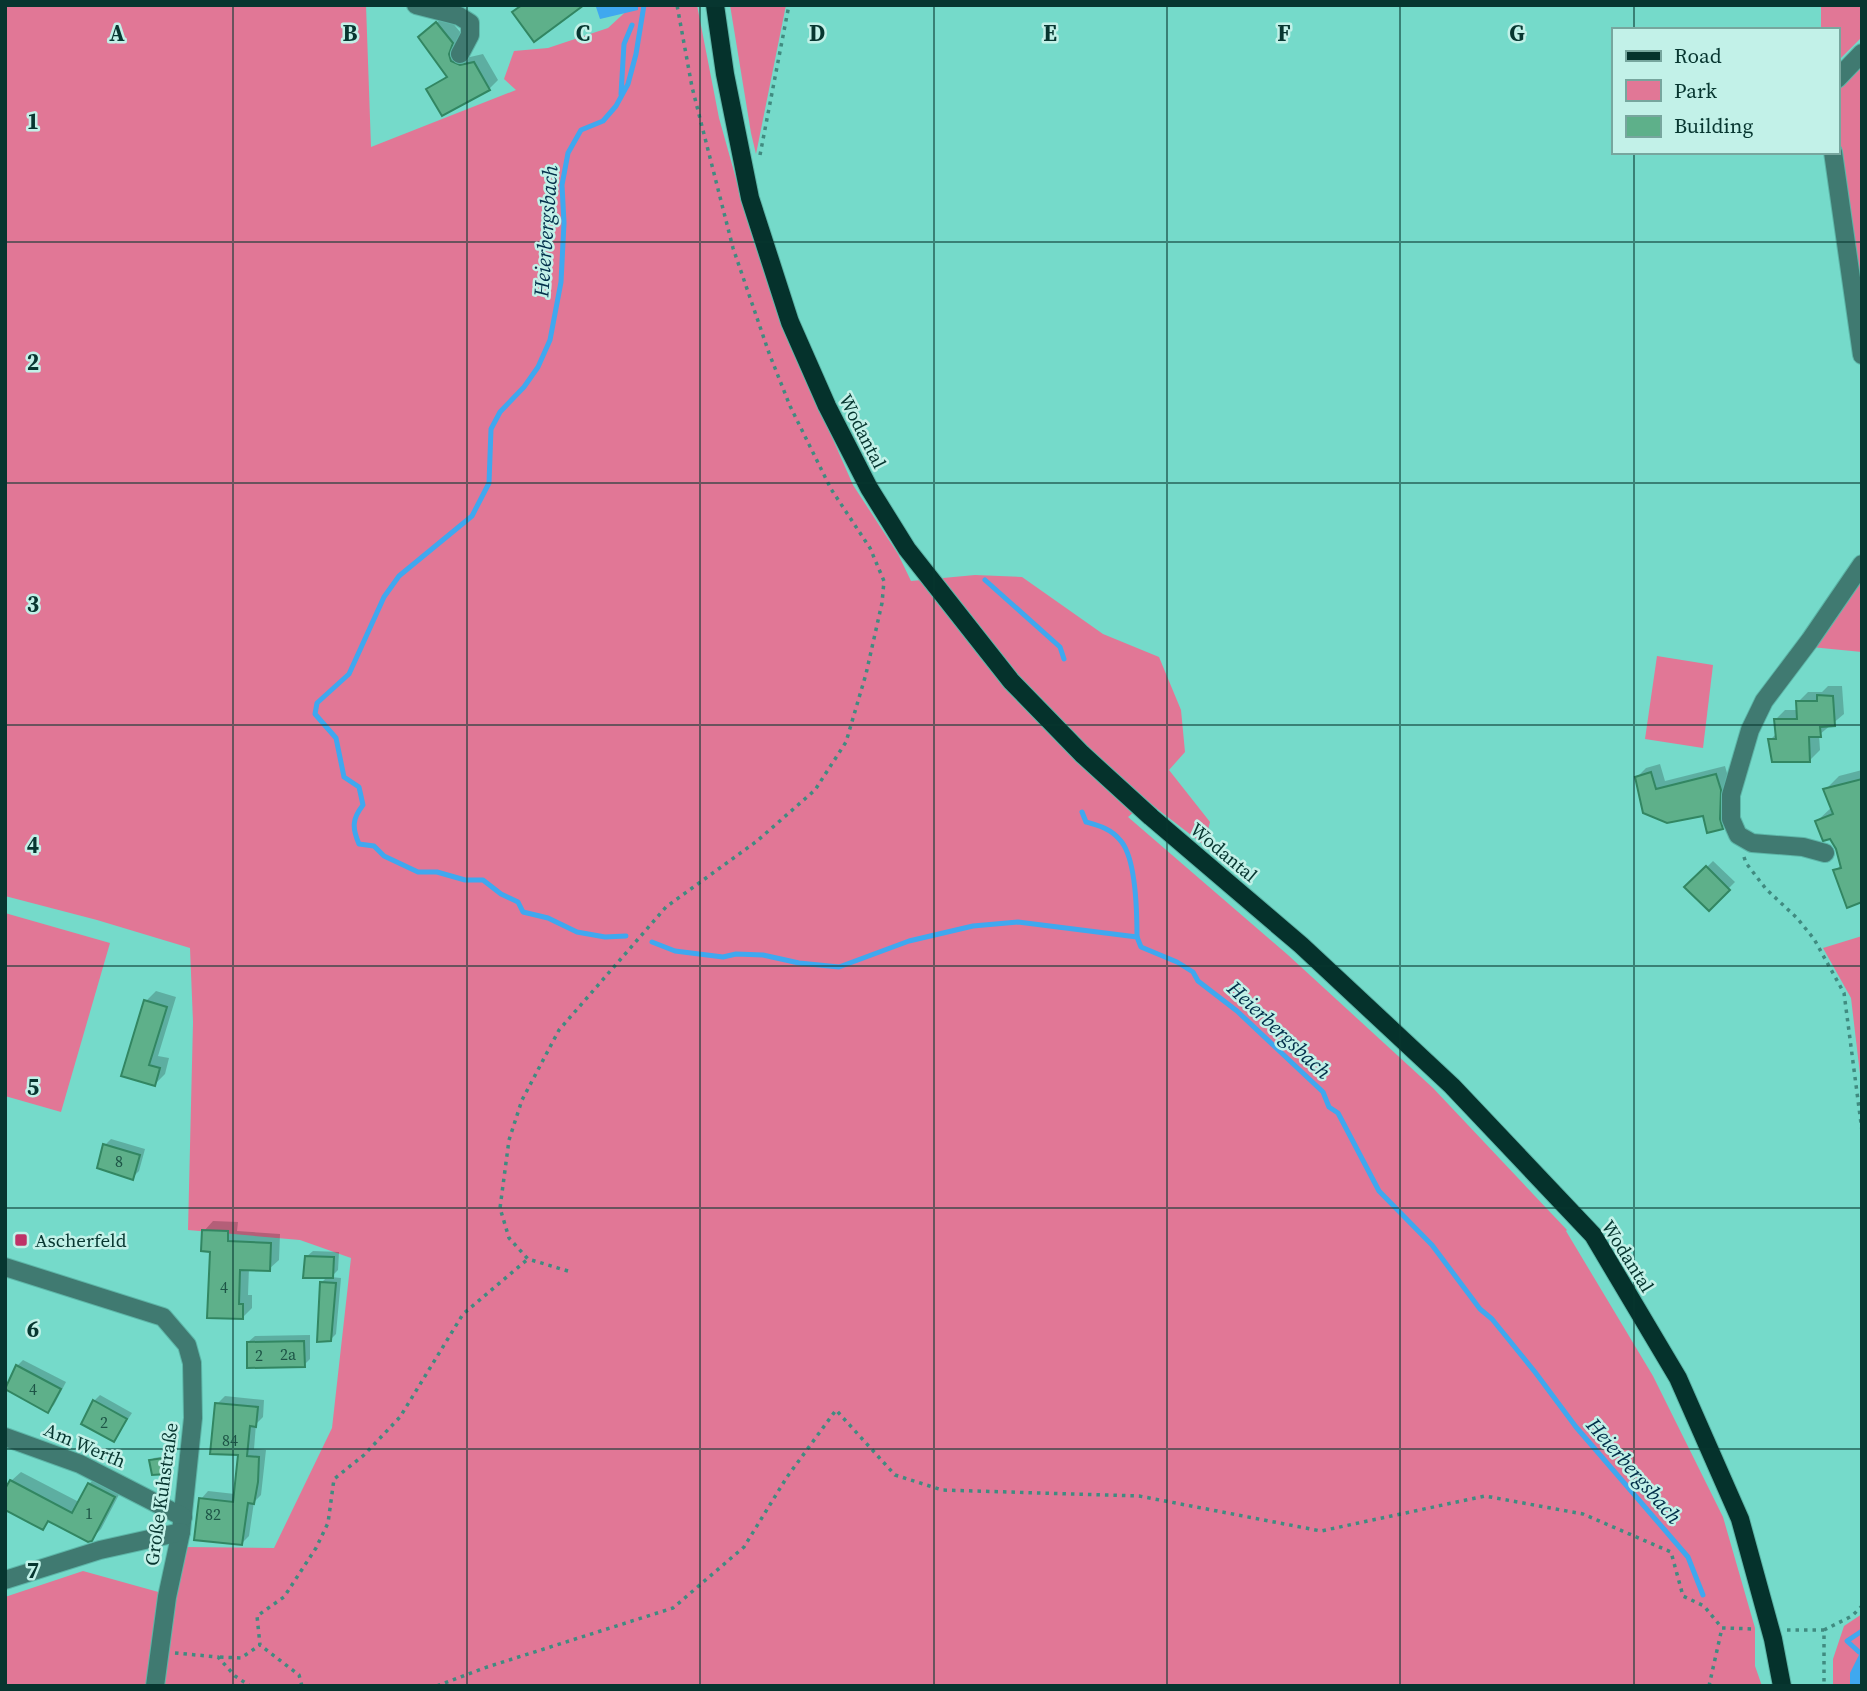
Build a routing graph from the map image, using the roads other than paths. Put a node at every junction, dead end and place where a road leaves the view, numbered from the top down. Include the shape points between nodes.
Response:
1 (416, 5) edge
2 (715, 5) edge
3 (1862, 53) edge
4 (460, 54) dead end
5 (1839, 77) edge
6 (1833, 154) edge
7 (1862, 355) edge
8 (1862, 564) edge
9 (1825, 853) dead end
10 (5, 1267) edge
11 (5, 1437) edge
12 (182, 1525) junction
13 (5, 1580) edge
14 (155, 1686) edge
15 (1782, 1686) edge

1 - 4 street via 470,23 470,35
2 - 15 main road, Wodantal via 750,198 790,322 827,407 907,549 1011,681 1082,754 1301,945 1452,1086 1593,1235 1678,1378 1740,1519
3 - 5 street
6 - 7 street
8 - 9 street via 1764,701 1750,730 1731,795 1731,819 1738,835 1752,843
10 - 12 street, Große Kuhstraße via 163,1317 187,1345 192,1363 193,1418
11 - 12 street, Am Werth via 80,1464
12 - 13 street
12 - 14 street, Große Kuhstraße

